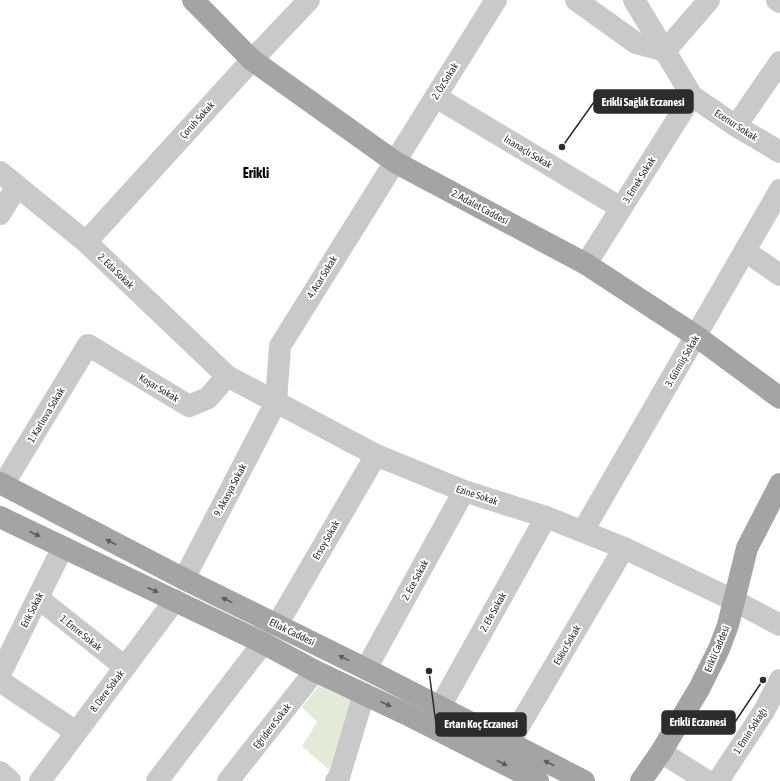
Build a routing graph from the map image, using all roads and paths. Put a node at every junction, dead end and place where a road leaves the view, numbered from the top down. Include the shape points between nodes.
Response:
1 (192, 0) edge
2 (309, 0) edge
3 (496, 0) edge
4 (576, 0) edge
5 (634, 0) edge
6 (709, 0) edge
7 (777, 0) edge
8 (780, 2) edge
9 (665, 51) junction
10 (252, 60) junction
11 (780, 62) edge
12 (692, 96) junction
13 (436, 97) junction
14 (736, 126) junction
15 (780, 152) edge
16 (395, 162) junction
17 (0, 172) edge
18 (17, 186) junction
19 (780, 190) edge
20 (621, 208) junction
21 (0, 214) edge
22 (86, 242) junction
23 (745, 251) junction
24 (586, 264) junction
25 (780, 275) edge
26 (696, 336) junction
27 (88, 345) joint
28 (227, 376) junction
29 (780, 398) edge
30 (276, 402) junction
31 (376, 455) junction
32 (2, 484) edge
33 (780, 484) edge
34 (464, 491) junction
35 (0, 517) edge
36 (546, 517) junction
37 (583, 531) junction
38 (63, 547) junction
39 (624, 548) junction
40 (184, 579) junction
41 (38, 598) junction
42 (175, 600) junction
43 (733, 600) junction
44 (277, 625) junction
45 (780, 625) edge
46 (263, 643) junction
47 (125, 667) junction
48 (366, 669) junction
49 (315, 671) junction
50 (0, 674) edge
51 (780, 680) edge
52 (0, 681) edge
53 (364, 694) junction
54 (440, 707) junction
55 (76, 732) junction
56 (509, 743) junction
57 (661, 752) junction
58 (0, 772) edge
59 (340, 780) edge
60 (10, 781) edge
61 (40, 781) edge
62 (157, 781) edge
63 (228, 781) edge
64 (538, 781) edge
65 (584, 781) edge
66 (641, 781) edge
67 (707, 781) edge
68 (718, 781) edge

1 - 10 main road, 2. Adalet Caddesi
2 - 10 street, Çoruh Sokak
3 - 13 street, 2. Öz Sokak
4 - 9 street via 636,43
5 - 9 street
6 - 9 street
7 - 8 street
9 - 12 street
10 - 16 main road, 2. Adalet Caddesi
10 - 22 street, Çoruh Sokak
11 - 14 street
12 - 14 street, Ecenur Sokak
12 - 20 street, 3. Emek Sokak
13 - 16 street, 2. Öz Sokak
13 - 20 street, İnanaçlı Sokak
14 - 15 street, Ecenur Sokak
16 - 24 main road, 2. Adalet Caddesi
16 - 30 street, 4. Acar Sokak via 280,346
17 - 18 street, 2. Eda Sokak
18 - 21 street
18 - 22 street, 2. Eda Sokak
19 - 23 street, 3. Gümüş Sokak
20 - 24 street, 3. Emek Sokak
22 - 28 street, 2. Eda Sokak
23 - 25 street
23 - 26 street, 3. Gümüş Sokak
24 - 26 main road, 2. Adalet Caddesi
26 - 29 main road, 2. Adalet Caddesi
26 - 37 street, 3. Gümüş Sokak
27 - 28 street, Koşar Sokak via 189,406 208,398
27 - 32 street, 1. Karlıova Sokak
28 - 30 street, Ezine Sokak
30 - 31 street, Ezine Sokak
30 - 40 street, 9. Akasya Sokak
31 - 34 street, Ezine Sokak
31 - 44 street, Ersoy Sokak
40 -> 32 main road, Eflak Caddesi
33 - 43 main road, Erikli Caddesi via 747,548
34 - 36 street, Ezine Sokak
34 - 48 street, 2. Ece Sokak
35 -> 38 main road
36 - 37 street, Ezine Sokak
36 - 54 street, 2. Efe Sokak
37 - 39 street, Ezine Sokak
38 - 41 street, Erik Sokak
38 -> 42 main road
39 - 43 street, Ezine Sokak
39 - 56 street, Eskici Sokak
44 -> 40 main road, Eflak Caddesi
41 - 47 street, 1. Emre Sokak
41 - 50 street, Erik Sokak
42 - 46 main road
42 - 47 street, 8. Dere Sokak
43 - 45 street, Ezine Sokak
43 - 57 main road, Erikli Caddesi via 728,625 719,649 699,689
48 -> 44 main road, Eflak Caddesi
46 - 49 main road
46 - 62 street
47 - 55 street, 8. Dere Sokak
48 - 54 main road, Eflak Caddesi
49 - 53 main road
49 - 63 street, Eğridere Sokak
51 - 68 street, 1. Emin Sokağı via 764,711
52 - 55 street
53 - 59 street
53 -> 64 main road
54 - 56 main road, Eflak Caddesi
55 - 61 street, 8. Dere Sokak
65 -> 56 main road, Eflak Caddesi
57 - 66 main road, Erikli Caddesi
57 - 67 street
58 - 60 street

